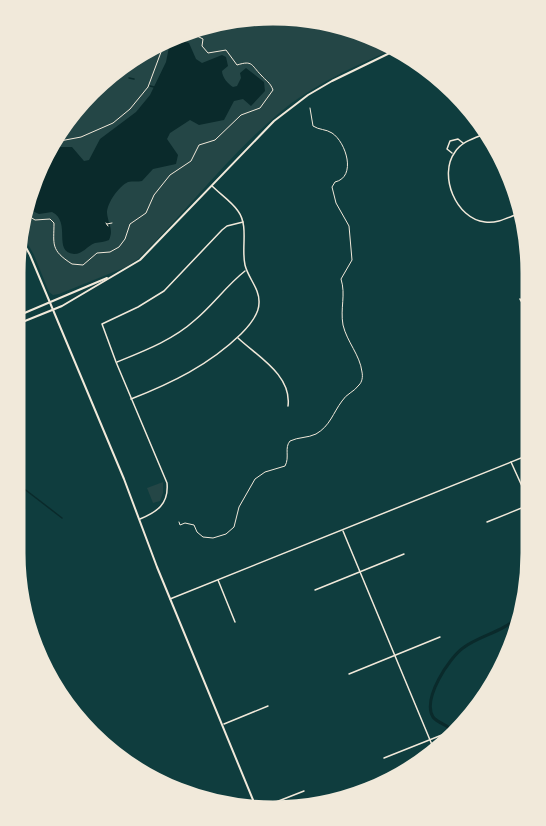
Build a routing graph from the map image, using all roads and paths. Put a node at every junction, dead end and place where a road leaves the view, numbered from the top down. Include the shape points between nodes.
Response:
1 (197, 36) edge
2 (161, 51) edge
3 (390, 53) edge
4 (310, 108) dead end
5 (481, 136) edge
6 (62, 141) edge
7 (464, 143) junction
8 (453, 154) junction
9 (211, 185) junction
10 (515, 215) edge
11 (30, 217) edge
12 (243, 222) junction
13 (112, 223) dead end
14 (107, 224) dead end
15 (26, 246) edge
16 (247, 270) junction
17 (118, 274) junction
18 (520, 299) dead end
19 (522, 302) edge
20 (49, 303) junction
21 (52, 310) junction
22 (24, 313) edge
23 (24, 321) edge
24 (237, 338) junction
25 (116, 362) junction
26 (131, 399) junction
27 (288, 406) dead end
28 (522, 457) edge
29 (511, 461) junction
30 (522, 486) edge
31 (522, 508) edge
32 (140, 519) junction
33 (179, 522) dead end
34 (487, 522) dead end
35 (343, 529) junction
36 (404, 554) dead end
37 (360, 572) junction
38 (217, 579) junction
39 (315, 590) dead end
40 (170, 599) junction
41 (235, 622) dead end
42 (440, 637) dead end
43 (395, 655) junction
44 (349, 674) dead end
45 (268, 706) dead end
46 (223, 724) junction
47 (443, 735) edge
48 (430, 740) junction
49 (432, 745) edge
50 (384, 758) dead end
51 (304, 791) dead end
52 (254, 801) edge
53 (280, 802) edge

1 - 11 path via 208,53 226,50 237,65 252,64 269,81 273,90 260,108 241,115 215,140 198,145 191,161 170,175 146,213 130,224 116,250 97,254 84,265 72,264 54,248 54,223
2 - 6 path via 148,87 130,109 113,123
3 - 9 main road via 332,81 288,110 257,136
4 - 33 path via 313,126 334,135 346,157 345,177 332,186 349,226 352,260 341,279 345,291 342,317 362,380 341,401 324,428 290,441 285,466 255,478 232,530 208,538 198,535 192,524
5 - 7 street
7 - 8 street
7 - 8 street via 458,139 449,142 447,149
8 - 10 street via 449,181 467,215 492,222
9 - 12 street via 239,211
9 - 17 main road via 147,254
12 - 16 street
12 - 25 street via 222,230 164,291 102,324
13 - 14 path
15 - 20 main road
16 - 24 street via 260,298 259,307
16 - 25 street via 185,328
17 - 20 main road
17 - 21 main road
18 - 19 street
20 - 21 main road
20 - 22 main road
21 - 23 main road
21 - 32 main road
24 - 26 street via 196,370
24 - 27 street via 275,369 289,398
25 - 26 street
26 - 32 street via 166,477 168,492 158,510
28 - 29 street
29 - 30 street
29 - 35 street
31 - 34 street
32 - 40 main road
35 - 37 street
35 - 38 street
36 - 37 street
37 - 39 street
37 - 43 street
38 - 40 street
38 - 41 street
40 - 46 main road
42 - 43 street
43 - 44 street
43 - 48 street
45 - 46 street
46 - 52 main road
47 - 48 street
48 - 49 street
48 - 50 street
51 - 53 street

